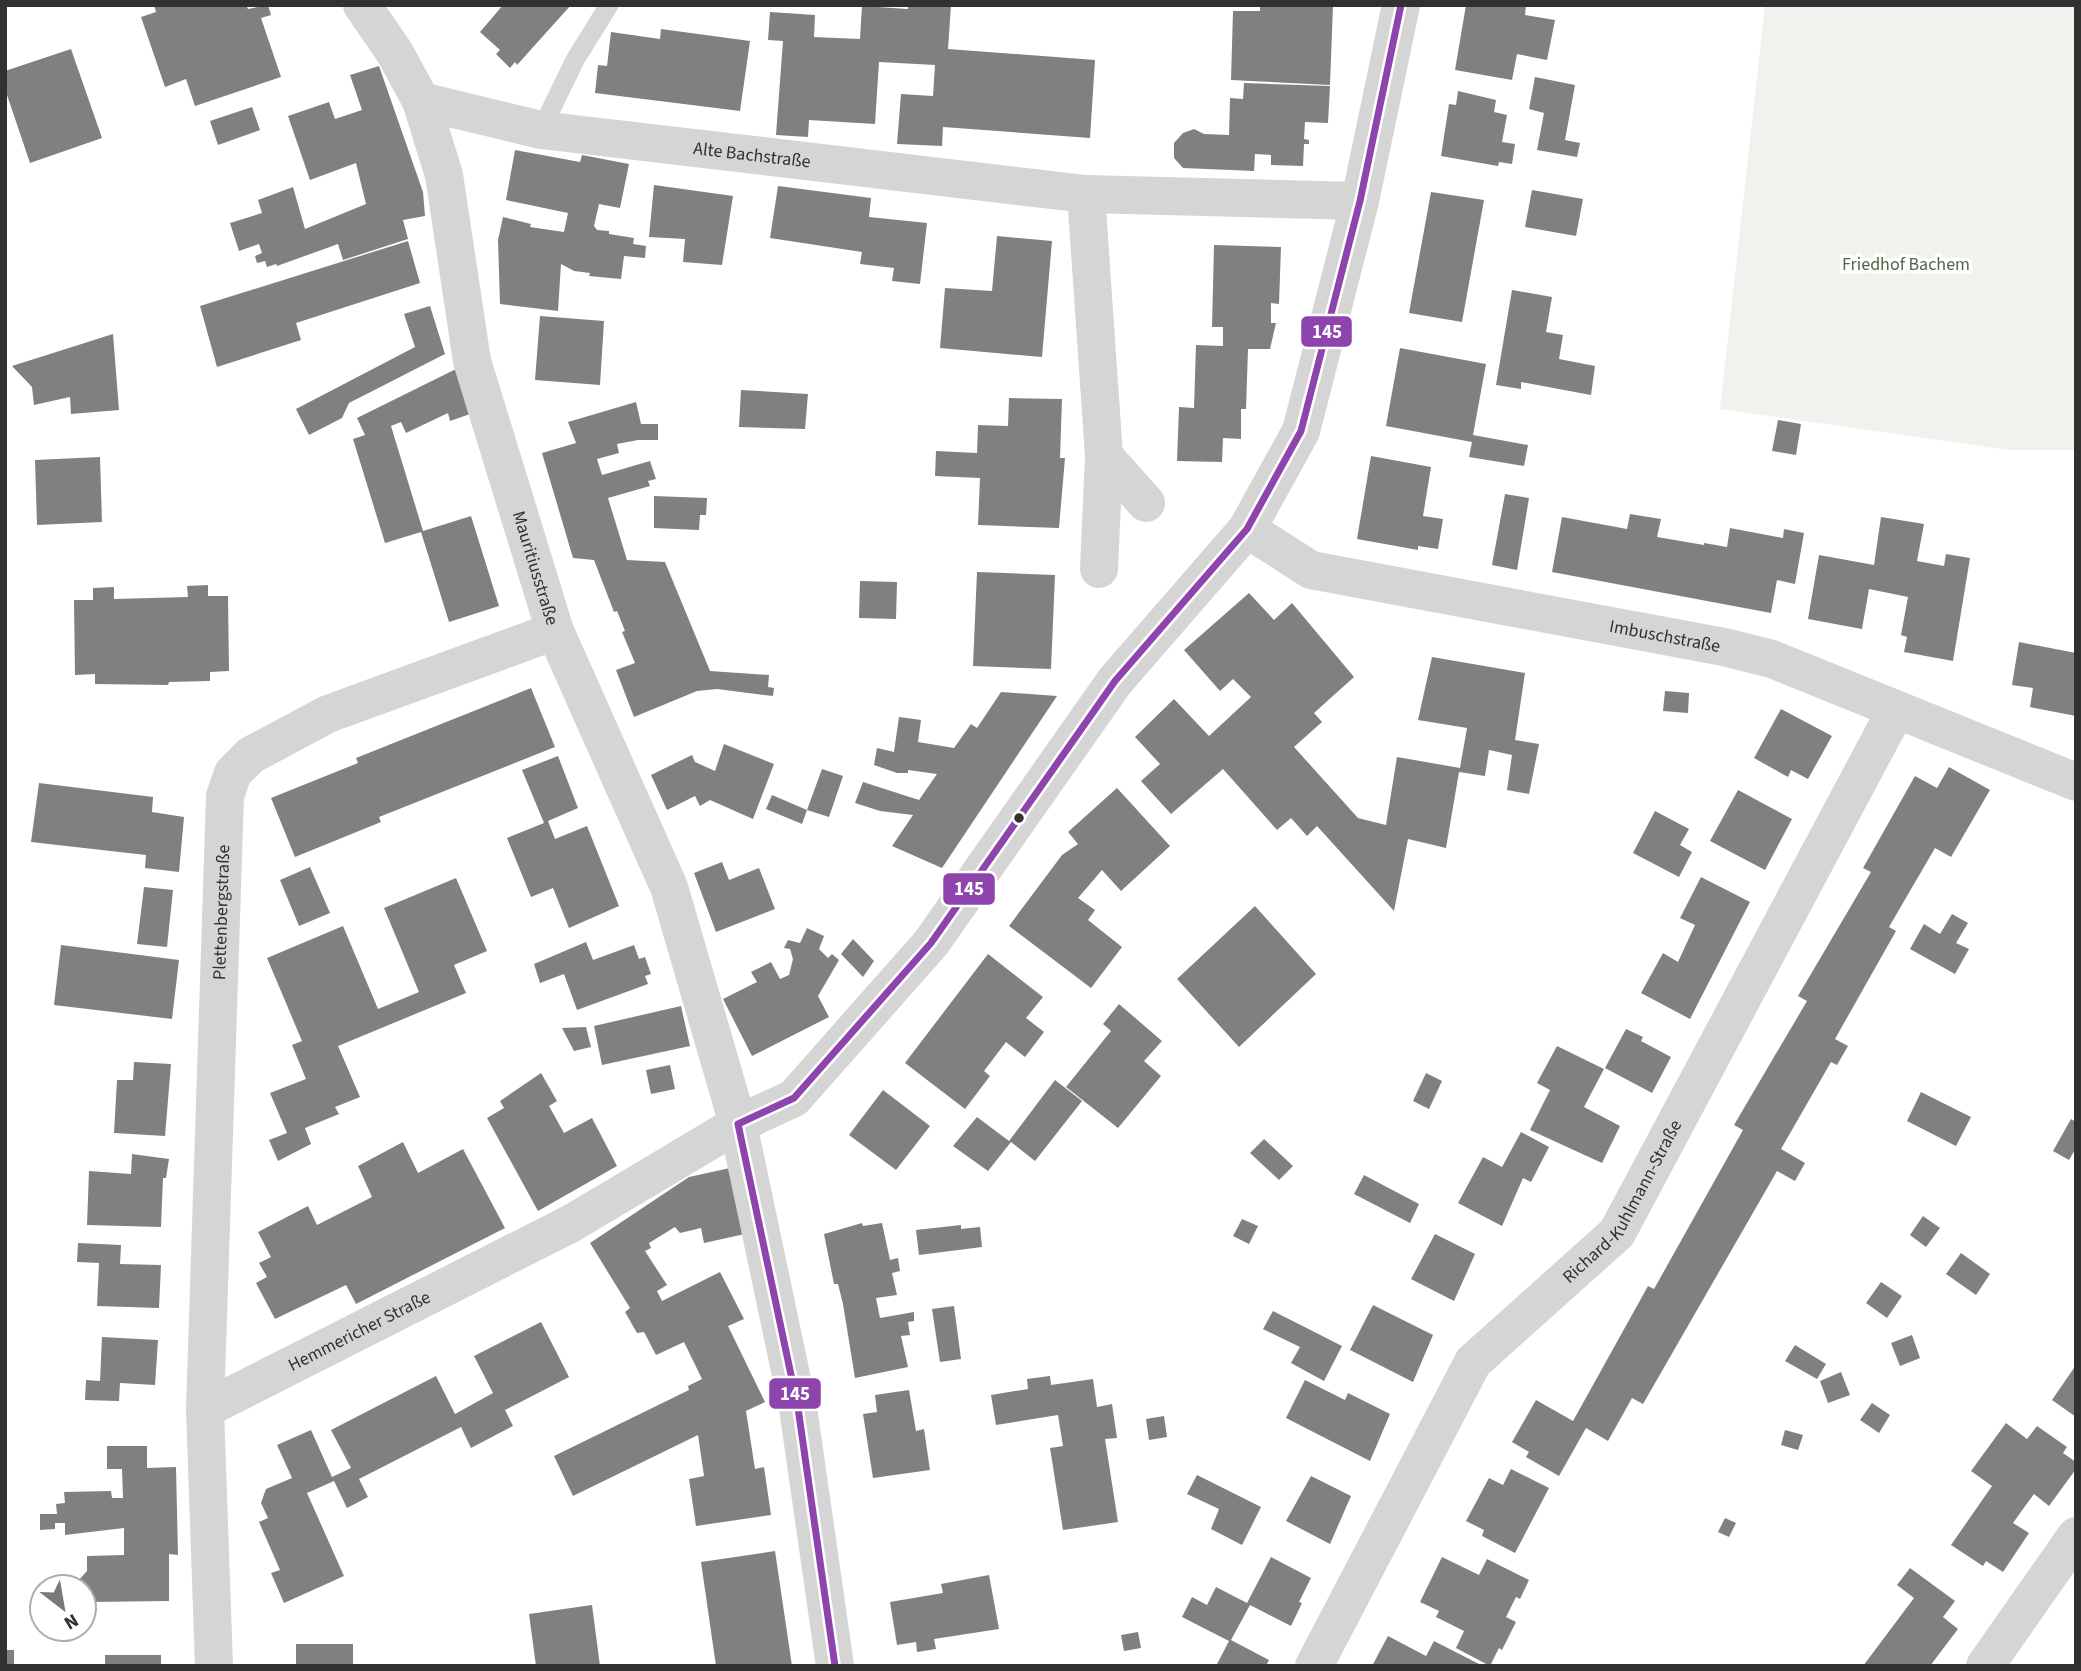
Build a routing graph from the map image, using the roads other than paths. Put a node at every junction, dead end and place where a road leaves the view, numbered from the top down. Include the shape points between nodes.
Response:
1 (362, 5) edge
2 (609, 5) edge
3 (1401, 5) edge
4 (421, 101) junction
5 (541, 130) junction
6 (1086, 194) junction
7 (1360, 201) junction
8 (1104, 456) junction
9 (1146, 503) dead end
10 (1247, 529) junction
11 (1100, 569) dead end
12 (555, 631) junction
13 (1896, 710) junction
14 (2076, 782) edge
15 (738, 1124) junction
16 (205, 1409) junction
17 (2076, 1536) edge
18 (214, 1666) edge
19 (835, 1666) edge
20 (1314, 1666) edge
21 (1985, 1666) edge

1 - 4 street, Mauritiusstraße via 395,52
2 - 5 lane via 575,60
3 - 7 street, Hemmericher Straße
4 - 5 street, Alte Bachstraße
4 - 12 street, Mauritiusstraße via 444,175 472,361
5 - 6 street, Alte Bachstraße
6 - 7 street, Alte Bachstraße
6 - 8 street
7 - 10 street, Hemmericher Straße via 1301,431
8 - 9 street
8 - 11 street
10 - 13 street, Imbuschstraße via 1311,570 1724,647 1772,659
10 - 15 street, Hemmericher Straße via 1115,681 931,943 794,1098
12 - 15 street, Mauritiusstraße via 669,887
12 - 16 street, Plettenbergstraße via 328,714 251,755 233,773 225,796
13 - 14 street, Imbuschstraße
13 - 20 street, Richard-Kuhlmann-Straße via 1617,1233 1473,1362
15 - 16 street, Hemmericher Straße via 572,1223
15 - 19 street, Mauritiusstraße via 798,1408
16 - 18 street
17 - 21 street

